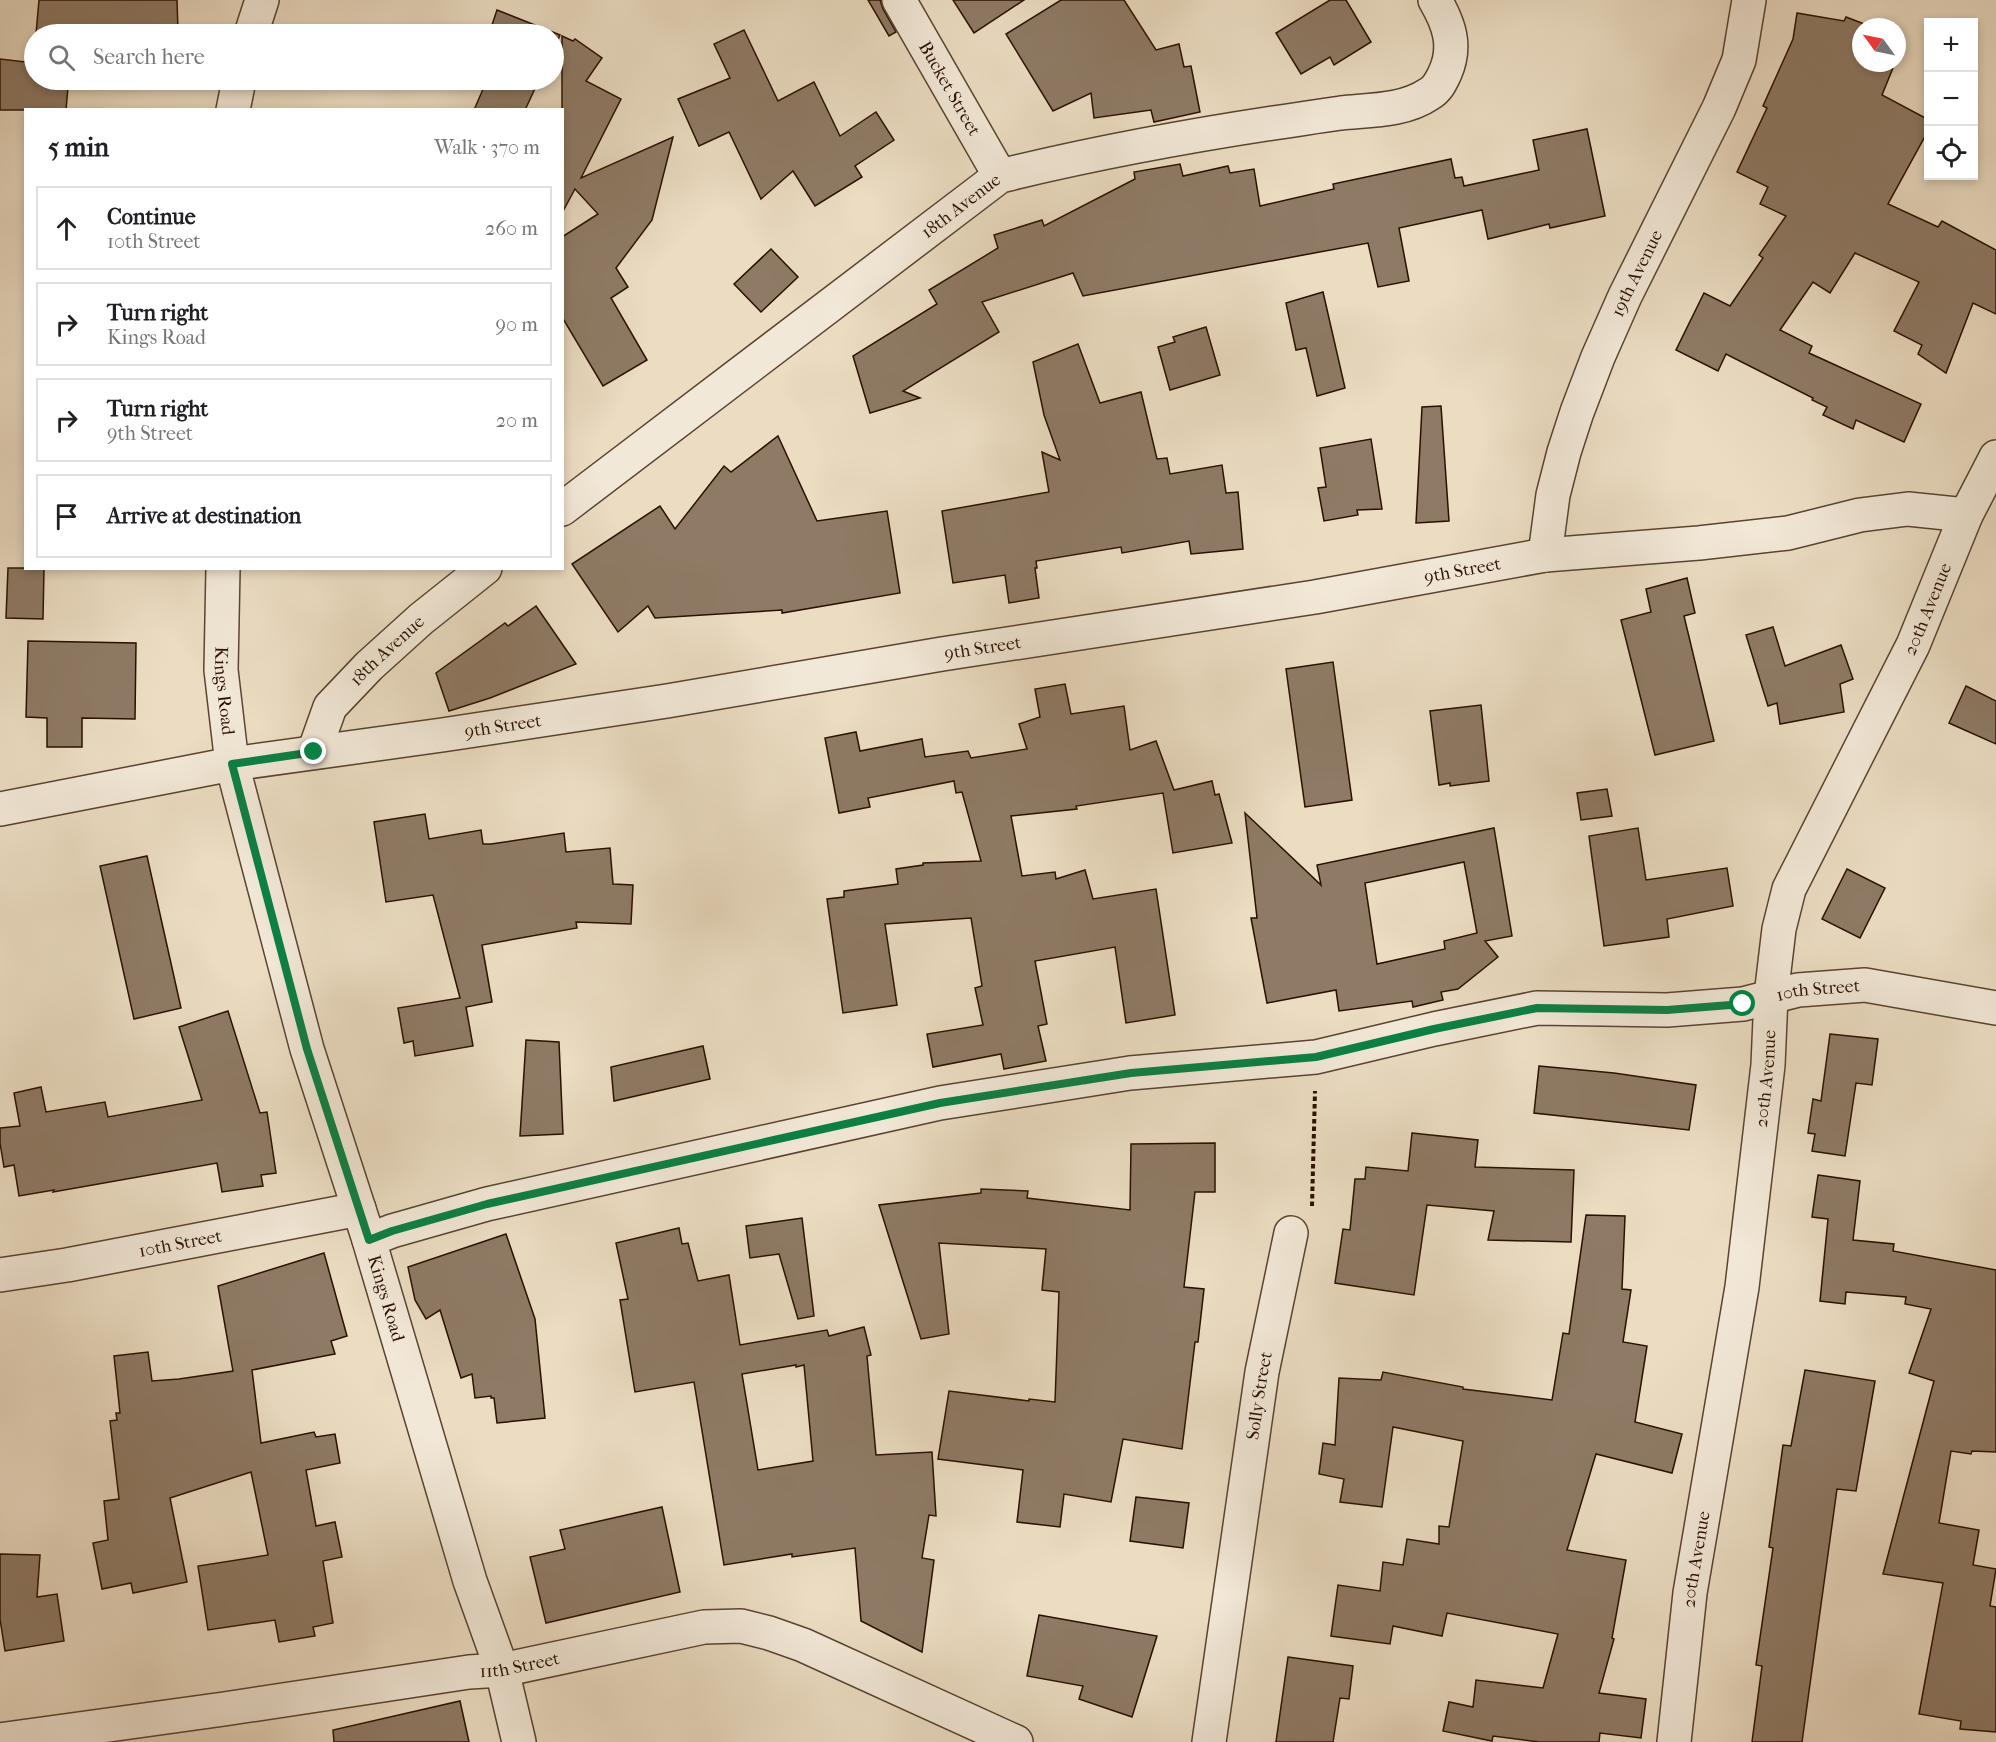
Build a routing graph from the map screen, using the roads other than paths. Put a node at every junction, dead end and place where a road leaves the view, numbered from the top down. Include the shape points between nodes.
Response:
1 (262, 0) edge
2 (899, 0) edge
3 (1435, 0) edge
4 (1749, 0) edge
5 (254, 24) edge
6 (237, 90) edge
7 (233, 108) edge
8 (1000, 176) junction
9 (1996, 457) edge
10 (564, 507) edge
11 (1966, 514) junction
12 (1545, 555) junction
13 (223, 570) edge
14 (482, 570) edge
15 (314, 752) junction
16 (232, 764) junction
17 (0, 810) edge
18 (1771, 996) junction
19 (1996, 1008) edge
20 (359, 1209) junction
21 (1291, 1233) road end
22 (369, 1240) junction
23 (0, 1275) edge
24 (502, 1670) junction
25 (0, 1740) edge
26 (519, 1742) edge
27 (1016, 1742) edge
28 (1209, 1742) edge
29 (1674, 1742) edge

1 - 5 street
2 - 8 street, Bucket Street
3 - 8 street, 18th Avenue via 1445,17 1452,48 1439,86 1414,102 1162,141
4 - 12 street, 19th Avenue via 1739,60 1719,108 1625,296 1577,412 1553,495
6 - 7 street
8 - 10 street, 18th Avenue
9 - 11 street, 20th Avenue
11 - 12 street, 9th Street via 1908,509 1860,515 1788,533
11 - 18 street, 20th Avenue via 1913,645 1789,889 1779,929
12 - 15 street, 9th Street via 1315,597 667,701
13 - 16 street, Kings Road via 221,670
14 - 15 street, 18th Avenue via 421,619 330,707
15 - 16 street, 9th Street
16 - 17 street, 9th Street
16 - 20 street, Kings Road via 307,1049
18 - 19 street, 10th Street via 1865,985
18 - 22 street, 10th Street via 1743,1004 1667,1010 1537,1008 1316,1057 1131,1073 940,1103 487,1204
18 - 29 street, 20th Avenue via 1768,1065 1742,1287 1690,1593
20 - 22 street, Kings Road
20 - 23 street, 10th Street
21 - 28 street, Solly Street via 1262,1372
22 - 24 street, Kings Road via 470,1581
24 - 25 street, 11th Street
24 - 26 street, Kings Road
24 - 27 street, 11th Street via 704,1627 741,1626 803,1645

